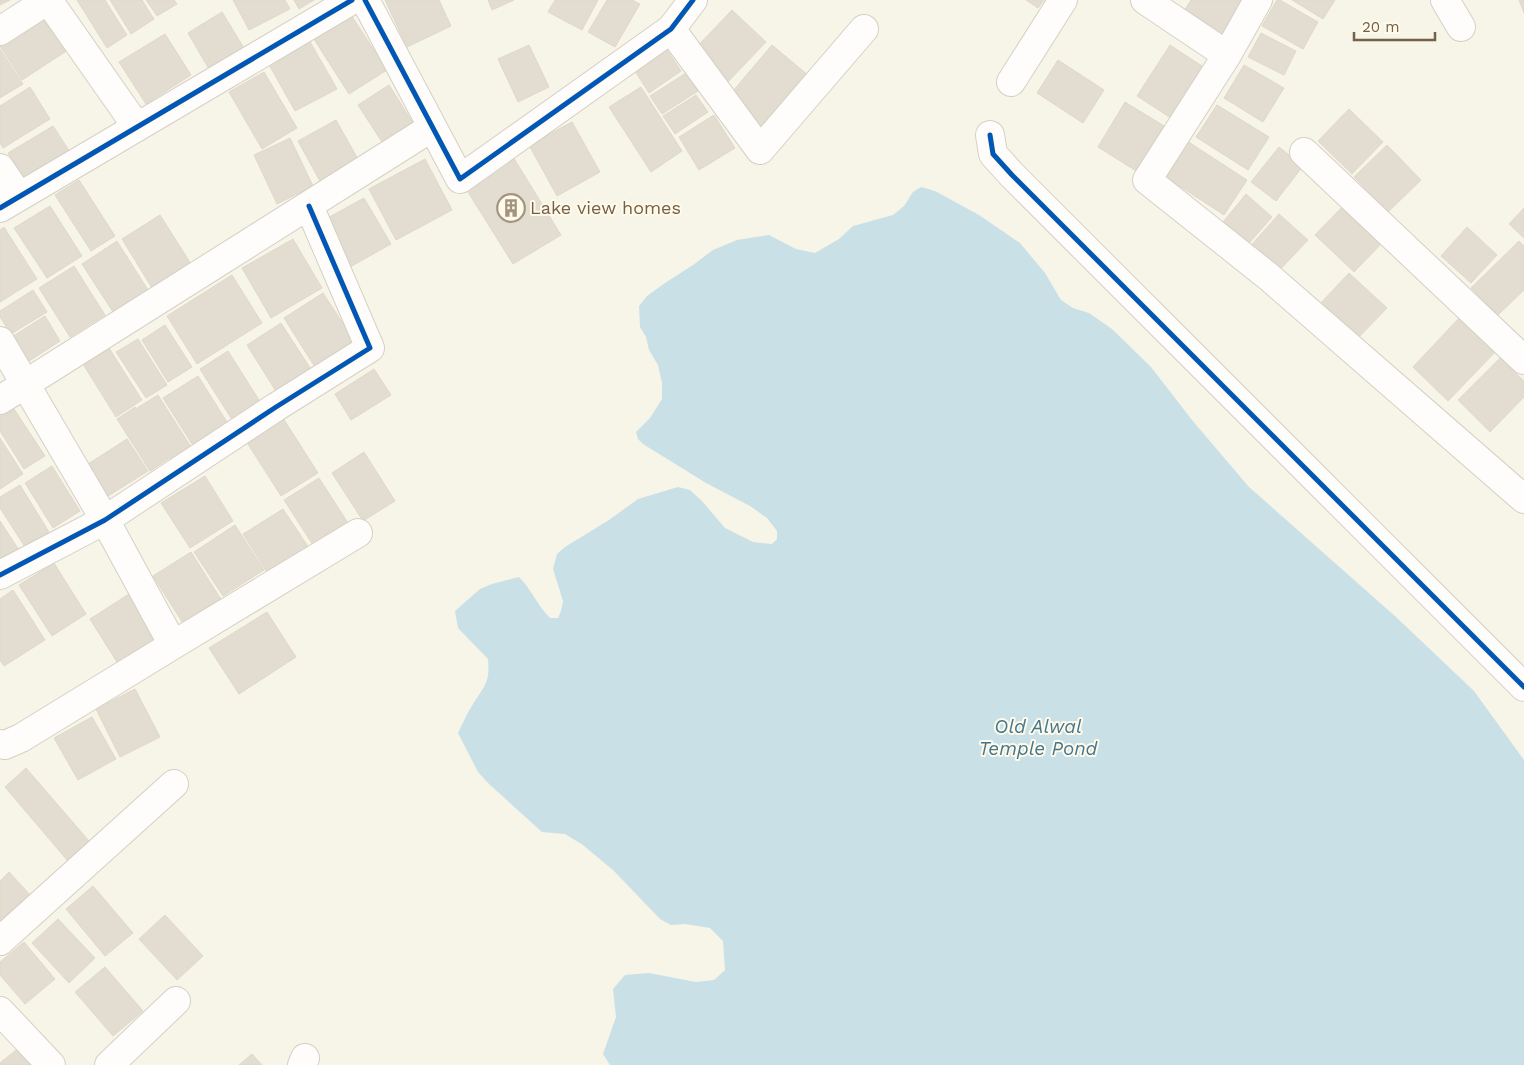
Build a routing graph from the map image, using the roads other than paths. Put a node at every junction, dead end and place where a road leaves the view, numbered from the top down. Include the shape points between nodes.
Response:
1 (48, 0) edge
2 (352, 0) edge
3 (365, 0) edge
4 (1063, 0) edge
5 (1145, 0) edge
6 (1258, 0) edge
7 (1445, 0) edge
8 (682, 9) edge
9 (1461, 27) dead end
10 (864, 29) dead end
11 (0, 30) edge
12 (1227, 55) junction
13 (1010, 82) dead end
14 (138, 126) junction
15 (432, 128) junction
16 (990, 135) dead end
17 (1304, 152) dead end
18 (0, 168) edge
19 (10, 202) edge
20 (309, 206) junction
21 (0, 341) edge
22 (1524, 360) edge
23 (26, 384) junction
24 (0, 400) edge
25 (1524, 499) edge
26 (105, 520) junction
27 (358, 533) dead end
28 (0, 575) edge
29 (173, 645) junction
30 (1524, 687) edge
31 (0, 744) edge
32 (174, 784) dead end
33 (0, 941) edge
34 (176, 1001) dead end
35 (0, 1011) edge
36 (51, 1065) edge
37 (109, 1065) edge

1 - 11 street
1 - 14 street
2 - 14 street
3 - 15 street
4 - 13 street
5 - 12 street
6 - 12 street
7 - 9 street
8 - 10 street via 760,150
8 - 15 street via 460,178
12 - 25 street via 1147,180 1269,277
14 - 19 street
15 - 20 street
16 - 30 street via 993,154 1012,175
17 - 22 street
18 - 19 street
20 - 23 street
20 - 26 street via 370,348
21 - 23 street
23 - 24 street
23 - 26 street
26 - 28 street
26 - 29 street
27 - 29 street
29 - 31 street via 21,738
32 - 33 street
34 - 37 street
35 - 36 street

